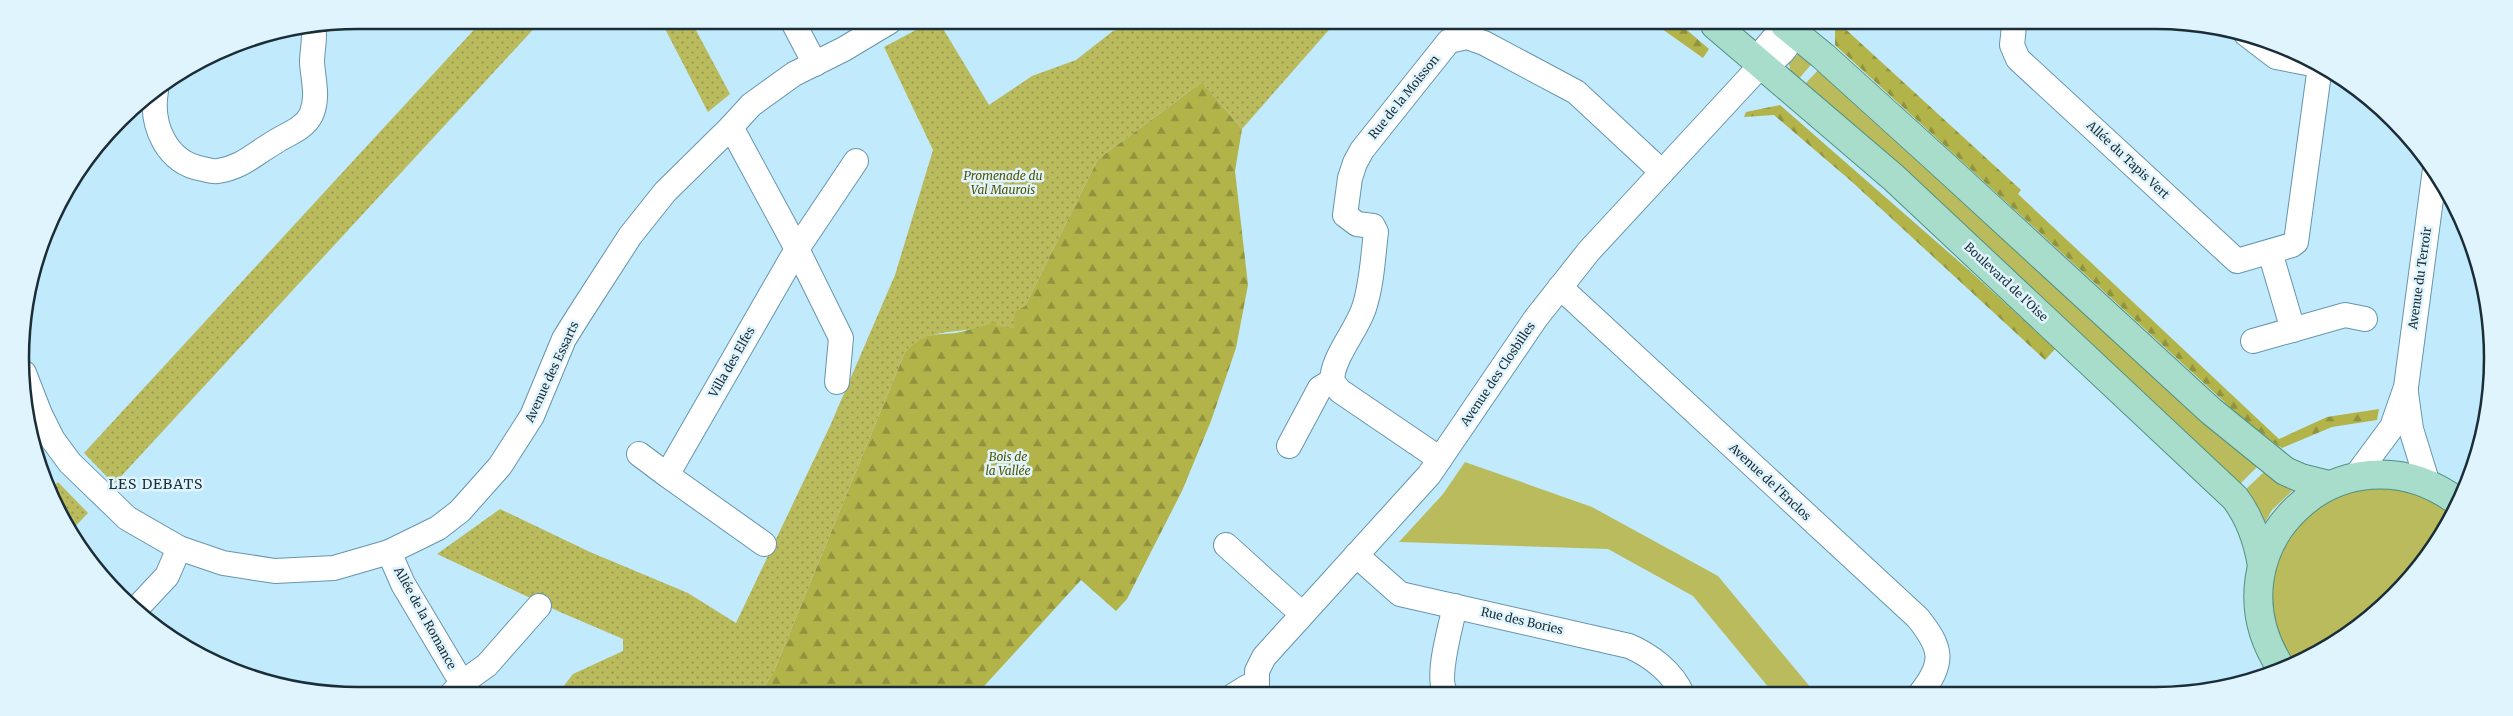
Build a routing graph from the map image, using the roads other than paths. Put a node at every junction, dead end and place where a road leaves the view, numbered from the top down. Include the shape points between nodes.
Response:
1 (797, 29) edge
2 (877, 29) edge
3 (1720, 29) edge
4 (1791, 29) edge
5 (1793, 29) edge
6 (2014, 29) edge
7 (313, 32) edge
8 (2270, 49) edge
9 (1763, 63) junction
10 (2300, 63) edge
11 (815, 64) junction
12 (2320, 73) edge
13 (154, 100) edge
14 (731, 127) junction
15 (856, 161) dead end
16 (1662, 172) junction
17 (2433, 182) edge
18 (797, 249) junction
19 (2270, 252) junction
20 (1560, 287) junction
21 (2365, 318) dead end
22 (2293, 330) junction
23 (2253, 341) dead end
24 (1332, 380) junction
25 (837, 382) dead end
26 (30, 386) edge
27 (2406, 387) junction
28 (1288, 446) dead end
29 (640, 454) dead end
30 (1440, 459) junction
31 (667, 475) junction
32 (2356, 477) junction
33 (2428, 484) junction
34 (2329, 485) junction
35 (2453, 498) edge
36 (764, 544) dead end
37 (1226, 544) dead end
38 (179, 548) junction
39 (389, 552) junction
40 (1356, 555) junction
41 (2262, 566) junction
42 (140, 605) edge
43 (539, 606) dead end
44 (1455, 606) junction
45 (1302, 614) junction
46 (2277, 664) edge
47 (455, 687) edge
48 (459, 687) edge
49 (1251, 687) edge
50 (1442, 687) edge
51 (1677, 687) edge
52 (1925, 687) edge

1 - 11 street
2 - 11 street, Avenue des Essarts
3 - 9 main road, Boulevard de l'Oise
4 - 9 street, Avenue des Closbilles via 1790,42 1774,61
5 - 34 main road via 2218,417 2285,472
6 - 19 street, Allée du Tapis Vert via 2012,45 2018,59 2234,259 2242,261
7 - 13 street via 316,93 310,116 298,129 244,164 216,172 196,168 177,159 159,135
8 - 10 street via 2284,60
9 - 16 street, Avenue des Closbilles
9 - 41 main road, Boulevard de l'Oise via 1894,178 2235,498 2252,529
11 - 14 street, Avenue des Essarts via 794,74 751,105
12 - 19 street, Allée du Tapis Vert via 2298,238 2295,244
14 - 18 street
14 - 39 street, Avenue des Essarts via 665,192 630,236 564,339 532,416 500,466 460,511 438,528
15 - 18 street, Villa des Elfes
16 - 20 street, Avenue des Closbilles
16 - 24 street, Rue de la Moisson via 1576,92 1484,43 1467,37 1449,41 1362,150 1350,178 1345,215 1357,224 1373,226 1376,232 1365,306 1333,369
17 - 27 street, Avenue du Terroir
18 - 25 street via 841,338
18 - 31 street, Villa des Elfes
19 - 22 street
20 - 30 street, Avenue des Closbilles
20 - 52 street, Avenue de l'Enclos via 1918,618 1933,637 1937,648 1932,676
21 - 22 street via 2345,315
22 - 23 street
24 - 28 street, Rue de la Moisson via 1320,388
24 - 30 street via 1340,391
26 - 38 street, Avenue des Essarts via 45,422 70,463 127,518
27 - 32 street, Avenue du Terroir via 2384,442
27 - 33 street, Avenue du Terroir via 2411,429
29 - 31 street
30 - 40 street, Avenue des Closbilles via 1418,489
31 - 36 street
32 - 33 main road via 2392,475
32 - 34 main road
33 - 35 main road
34 - 41 main road via 2309,497 2283,522
37 - 45 street
38 - 39 street, Avenue des Essarts via 223,563 275,571 334,568
38 - 42 street via 166,576
39 - 47 street, Allée de la Romance
40 - 44 street, Rue des Bories via 1400,594
40 - 45 street, Avenue des Closbilles
41 - 46 main road via 2259,609 2263,630
43 - 48 street, Allée de la Romance via 487,665
44 - 50 street
44 - 51 street, Rue des Bories via 1629,646 1652,659
45 - 49 street, Avenue des Closbilles via 1259,664

